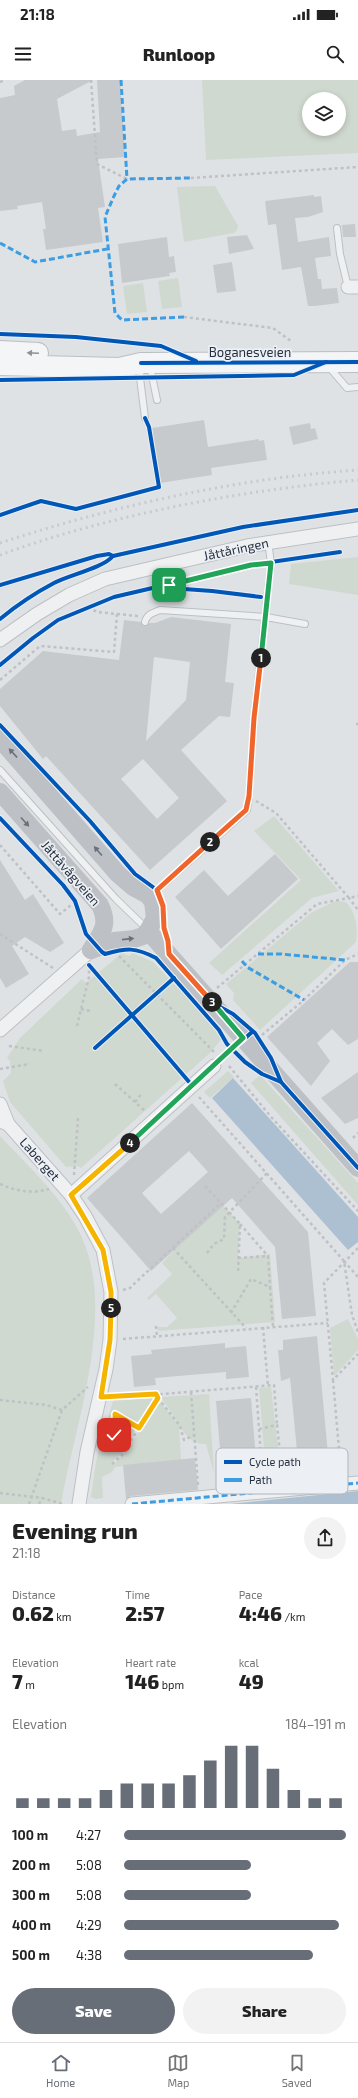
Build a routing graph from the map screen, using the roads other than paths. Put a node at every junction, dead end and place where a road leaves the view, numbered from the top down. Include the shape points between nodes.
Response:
1 (337, 228) dead end
2 (353, 287) edge
3 (0, 351) edge
4 (326, 362) junction
5 (358, 362) edge
6 (145, 363) junction
7 (0, 365) edge
8 (358, 387) edge
9 (157, 400) dead end
10 (145, 418) dead end
11 (358, 529) edge
12 (268, 542) junction
13 (266, 617) junction
14 (145, 622) dead end
15 (304, 624) dead end
16 (5, 637) edge
17 (0, 645) edge
18 (0, 739) edge
19 (0, 770) edge
20 (0, 792) edge
21 (157, 890) dead end
22 (148, 931) junction
23 (98, 954) junction
24 (4, 1035) edge
25 (214, 1066) dead end
26 (0, 1104) edge
27 (4, 1122) edge
28 (358, 1168) edge
29 (71, 1195) junction
30 (358, 1483) edge
31 (348, 1484) edge
32 (240, 1494) edge
33 (79, 1504) edge
34 (132, 1504) edge

1 - 2 lane via 340,254
6 -> 3 main road, Boganesveien via 120,357
4 - 5 main road, Boganesveien
4 - 6 main road, Boganesveien
4 - 8 lane via 347,388
6 - 7 main road, Boganesveien via 119,368
6 - 9 lane
6 - 10 lane via 140,378
11 - 12 street, Jåttåringen
12 - 13 lane via 271,563
12 - 16 street, Jåttåringen via 104,579 69,595
13 - 14 lane via 160,610 146,617
13 - 15 lane
13 - 21 lane via 246,810
16 - 17 street, Jåttåringen
22 -> 18 street via 156,918 153,902 148,895 133,887 118,874
19 - 22 lane
20 -> 23 street, Jåttåvågveien via 100,905 105,920
23 -> 22 street via 114,941 134,939
22 - 28 street via 254,1037
23 - 24 street
25 - 29 street
26 - 27 street, Laberget
27 - 29 street, Laberget
29 - 33 street, Laberget via 103,1250 111,1292 110,1340
30 - 31 street
32 - 34 street

